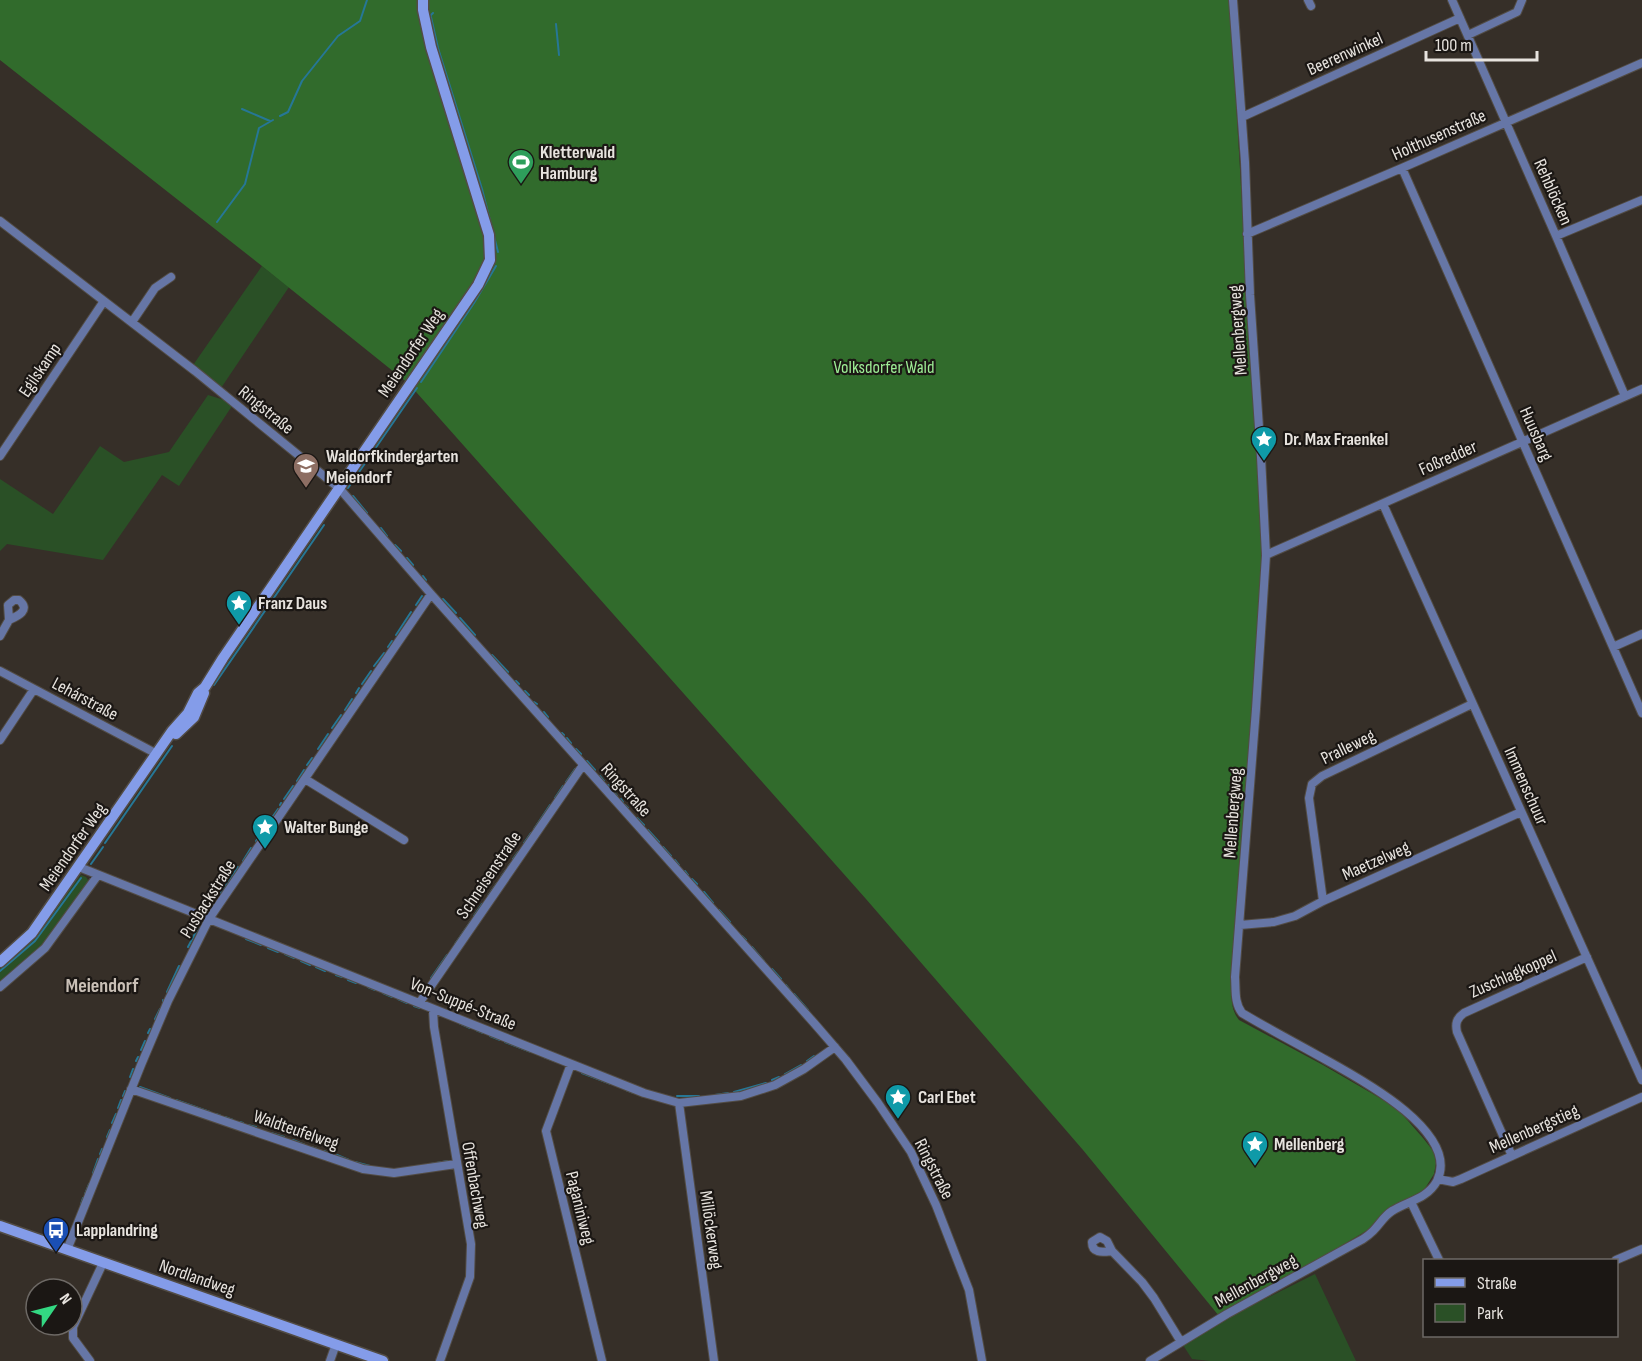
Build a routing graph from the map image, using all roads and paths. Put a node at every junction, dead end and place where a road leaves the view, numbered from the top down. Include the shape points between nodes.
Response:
1 (423, 0) edge
2 (1233, 0) edge
3 (1452, 0) edge
4 (1522, 0) edge
5 (1460, 18) junction
6 (1468, 35) junction
7 (1642, 63) edge
8 (1242, 117) junction
9 (1506, 122) junction
10 (1402, 168) junction
11 (1642, 200) edge
12 (0, 221) edge
13 (1247, 234) junction
14 (1556, 236) junction
15 (171, 277) dead end
16 (104, 301) junction
17 (132, 322) junction
18 (1642, 389) edge
19 (1625, 396) junction
20 (1523, 440) junction
21 (1, 454) edge
22 (340, 489) junction
23 (1383, 504) junction
24 (1266, 555) junction
25 (431, 594) junction
26 (9, 620) dead end
27 (1642, 634) edge
28 (0, 636) edge
29 (1613, 647) junction
30 (0, 670) edge
31 (34, 689) junction
32 (1472, 704) junction
33 (1642, 713) edge
34 (0, 740) edge
35 (157, 754) junction
36 (583, 765) junction
37 (305, 779) junction
38 (1521, 812) junction
39 (404, 840) dead end
40 (79, 867) junction
41 (98, 875) junction
42 (1323, 901) junction
43 (209, 920) junction
44 (1240, 925) junction
45 (1587, 957) junction
46 (0, 962) edge
47 (0, 987) edge
48 (420, 1002) junction
49 (433, 1010) junction
50 (835, 1047) junction
51 (571, 1064) junction
52 (1642, 1080) edge
53 (131, 1089) junction
54 (1642, 1097) edge
55 (679, 1103) junction
56 (1512, 1156) junction
57 (456, 1164) junction
58 (1438, 1179) junction
59 (1411, 1202) junction
60 (0, 1226) edge
61 (1642, 1249) edge
62 (67, 1250) junction
63 (1112, 1251) dead end
64 (1439, 1259) edge
65 (1618, 1259) edge
66 (103, 1263) junction
67 (1181, 1342) junction
68 (336, 1344) junction
69 (90, 1361) edge
70 (330, 1361) edge
71 (383, 1361) edge
72 (440, 1361) edge
73 (602, 1361) edge
74 (714, 1361) edge
75 (982, 1361) edge
76 (1150, 1361) edge

1 - 22 street, Meiendorfer Weg via 431,47 489,236 490,260 478,285
2 - 8 street, Mellenbergweg
3 - 5 street, Rehblöcken
4 - 6 street via 1517,12
5 - 6 street, Rehblöcken
5 - 8 street, Beerenwinkel
6 - 9 street, Rehblöcken
7 - 9 street, Holthusenstraße
8 - 13 street, Mellenbergweg
9 - 10 street, Holthusenstraße
9 - 14 street, Rehblöcken
10 - 13 street, Holthusenstraße
10 - 20 street, Huusbarg
11 - 14 street
12 - 16 street, Ringstraße
13 - 24 street, Mellenbergweg
14 - 19 street, Rehblöcken
15 - 17 street via 155,288
16 - 17 street, Ringstraße
16 - 21 street, Egilskamp
17 - 22 street, Ringstraße
18 - 19 street, Foßredder
19 - 20 street, Foßredder
20 - 23 street, Foßredder
20 - 29 street, Huusbarg
22 - 25 street, Ringstraße
22 - 35 street, Meiendorfer Weg via 223,658 205,687 194,717
23 - 24 street, Foßredder
23 - 32 street, Immenschuur
24 - 44 street, Mellenbergweg
25 - 36 street, Ringstraße
25 - 37 street, Pusbackstraße
26 - 28 street
27 - 29 street
29 - 33 street, Huusbarg
30 - 31 street, Lehárstraße
31 - 34 street
31 - 35 street, Lehárstraße
32 - 38 street, Immenschuur
32 - 42 street, Pralleweg via 1312,784 1309,798
35 - 40 street, Meiendorfer Weg
36 - 48 street, Schneisenstraße
36 - 50 street, Ringstraße
37 - 39 street
37 - 43 street, Pusbackstraße
38 - 42 street, Maetzelweg
38 - 45 street, Immenschuur
40 - 41 street, Von-Suppé-Straße
40 - 46 street, Meiendorfer Weg via 32,933
41 - 43 street, Von-Suppé-Straße
41 - 47 street, Meiendorfer Weg via 45,948
42 - 44 street, Maetzelweg via 1295,916
43 - 48 street, Von-Suppé-Straße
43 - 53 street, Pusbackstraße
44 - 58 street, Mellenbergweg via 1235,977 1238,1008 1399,1105 1437,1149
45 - 52 street, Immenschuur
45 - 56 street, Zuschlagkoppel via 1464,1012 1456,1022
48 - 49 street, Von-Suppé-Straße
49 - 51 street, Von-Suppé-Straße
49 - 57 street, Offenbachweg
50 - 55 street, Von-Suppé-Straße via 775,1085 741,1096
50 - 75 street, Ringstraße via 909,1150 936,1205 969,1290
51 - 55 street, Von-Suppé-Straße
51 - 73 street, Paganiniweg via 546,1131
53 - 57 street, Waldteufelweg via 363,1169 394,1173
53 - 62 street, Pusbackstraße
54 - 56 street, Mellenbergstieg
55 - 74 street, Millöckerweg
56 - 58 street, Mellenbergstieg via 1453,1182
57 - 72 street, Offenbachweg via 471,1244 470,1276
58 - 59 street, Mellenbergweg via 1425,1195
59 - 64 street
59 - 67 street, Mellenbergweg via 1385,1217 1363,1239
60 - 62 street, Nordlandweg
61 - 65 street
62 - 66 street, Nordlandweg
63 - 67 street via 1142,1282
66 - 68 street, Nordlandweg
66 - 69 street via 73,1327 73,1338
67 - 76 street, Mellenbergweg
68 - 70 street
68 - 71 street, Nordlandweg

